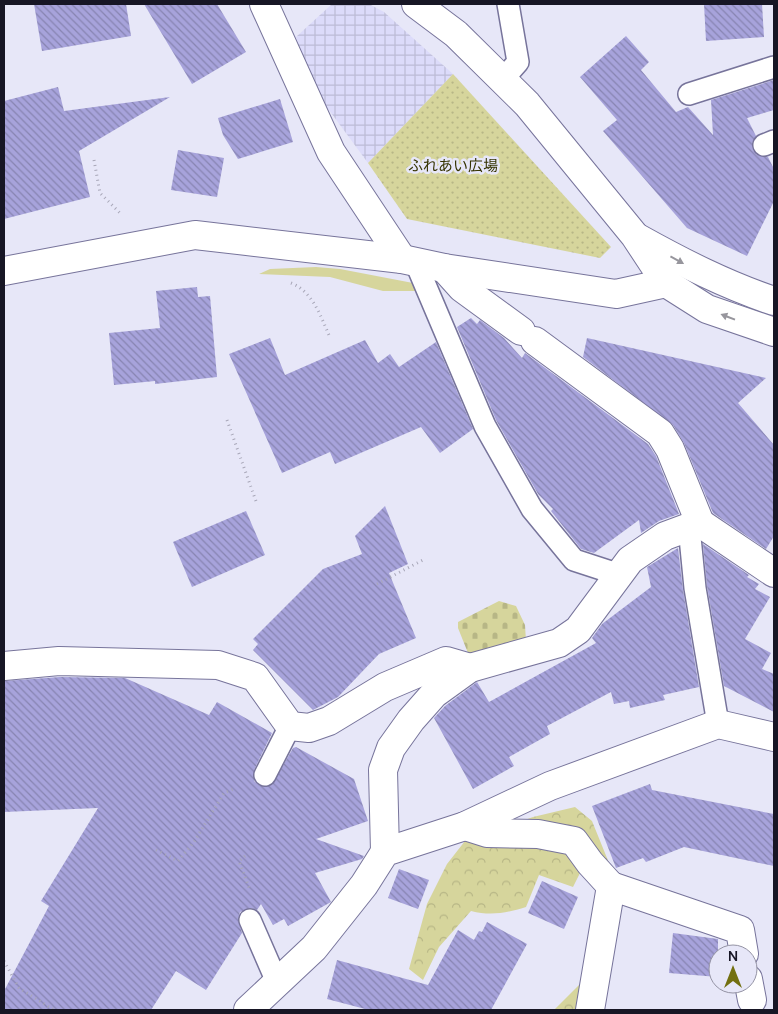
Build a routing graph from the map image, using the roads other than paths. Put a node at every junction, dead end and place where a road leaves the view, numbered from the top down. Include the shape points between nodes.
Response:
1 (264, 4) edge
2 (416, 4) edge
3 (508, 4) edge
4 (774, 67) edge
5 (504, 79) junction
6 (689, 94) dead end
7 (635, 236) junction
8 (408, 260) junction
9 (444, 268) junction
10 (4, 271) edge
11 (666, 283) junction
12 (774, 300) edge
13 (774, 332) edge
14 (695, 525) junction
15 (774, 573) edge
16 (620, 575) junction
17 (4, 666) edge
18 (470, 668) junction
19 (718, 724) junction
20 (290, 726) junction
21 (774, 737) edge
22 (265, 775) road end
23 (465, 826) junction
24 (385, 852) junction
25 (611, 886) junction
26 (250, 920) dead end
27 (742, 944) edge
28 (277, 982) junction
29 (248, 1010) edge
30 (590, 1010) edge

1 - 8 street via 331,152
2 - 5 street via 456,34
3 - 5 lane via 518,62
4 - 6 lane
5 - 7 street
7 - 11 street
7 -> 12 street via 737,289
8 - 9 street
8 - 10 street via 195,235
8 - 16 lane via 485,426 532,509 574,560
9 - 11 street via 616,294
9 - 14 street via 462,288 660,433 670,449
13 -> 11 street via 707,309
14 - 15 street
14 - 16 street via 664,536 630,560
14 - 19 lane via 695,588
16 - 18 street via 578,630 560,643
17 - 20 street via 59,661 218,665 255,677
18 - 20 street via 446,661 385,687 329,721 309,728
18 - 24 street via 434,694 410,720 392,748 383,770
19 - 21 street
19 - 23 street via 550,786
20 - 22 lane
23 - 24 street
23 - 25 street via 487,833 538,834 574,841
24 - 28 street via 364,885 314,948
25 - 27 street via 740,930
25 - 30 street
26 - 28 lane
28 - 29 street

